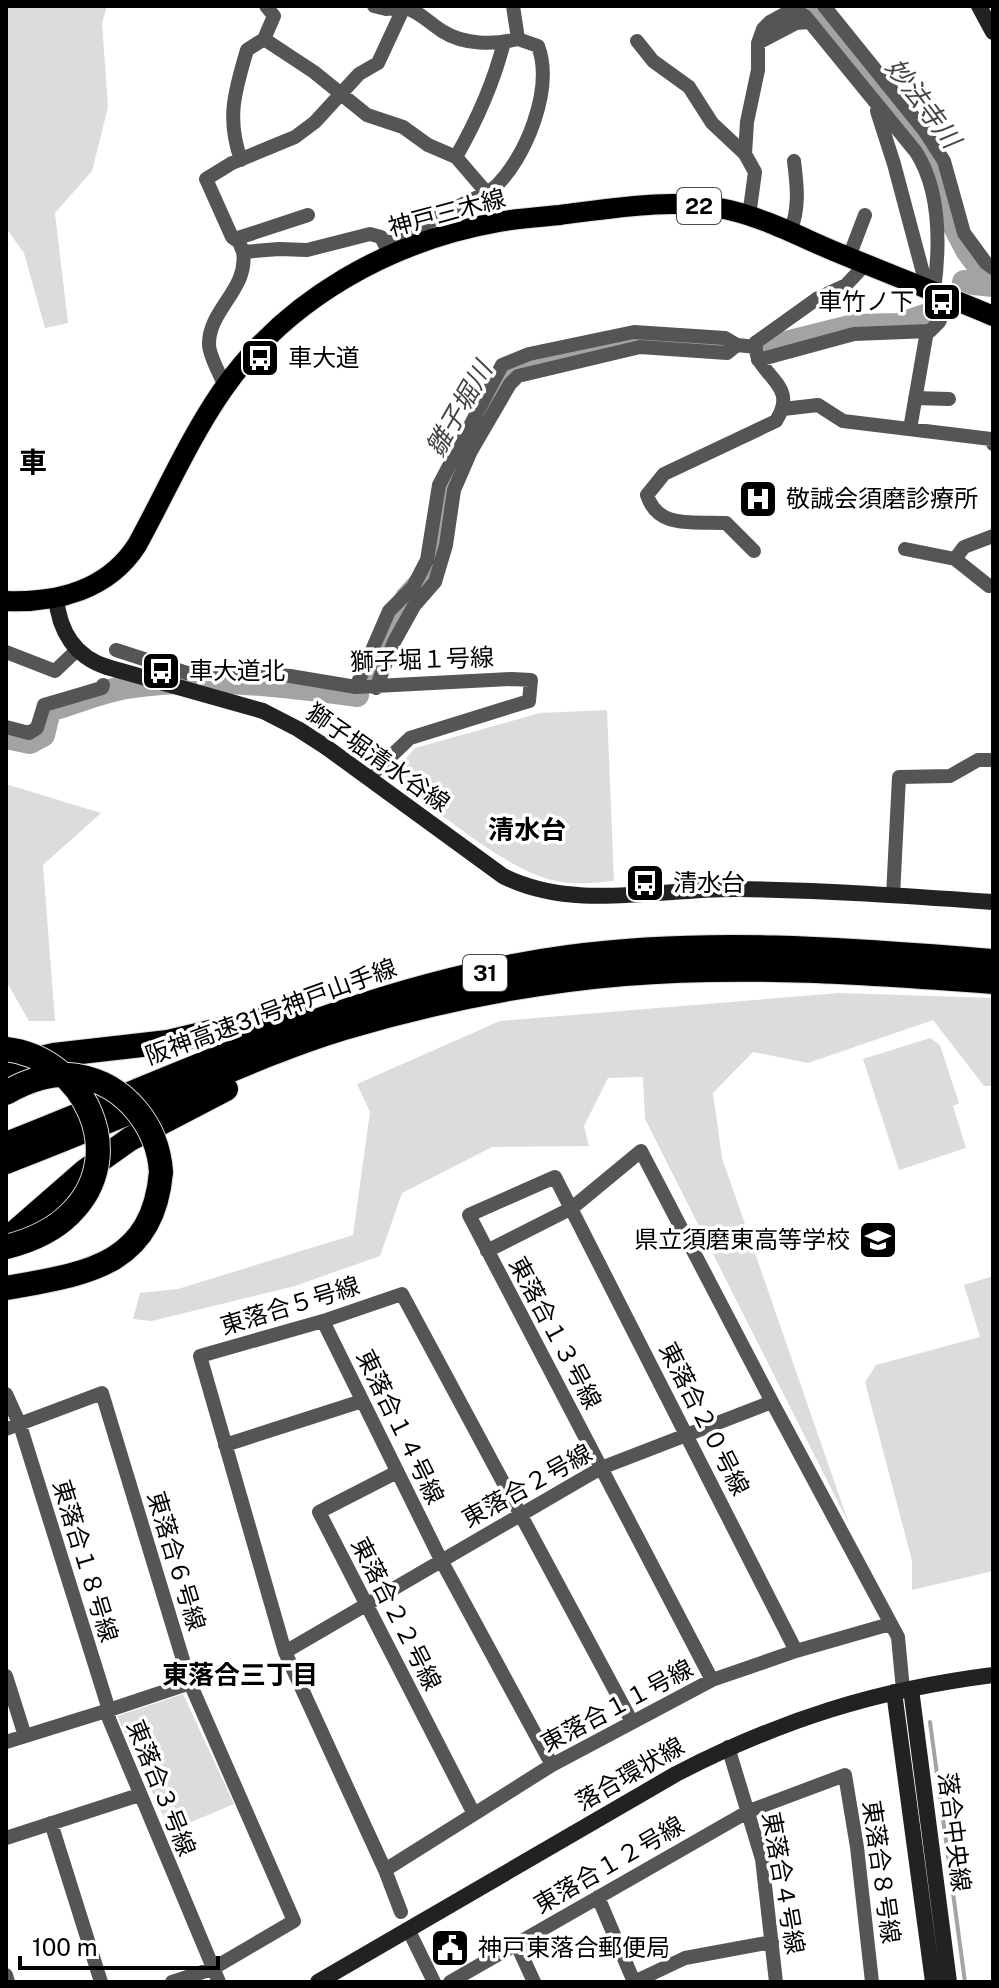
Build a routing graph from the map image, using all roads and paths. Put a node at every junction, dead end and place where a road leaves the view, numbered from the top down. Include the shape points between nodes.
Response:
1 (266, 6) edge
2 (374, 6) edge
3 (513, 6) edge
4 (824, 6) edge
5 (982, 7) edge
6 (413, 8) edge
7 (790, 8) edge
8 (809, 22) junction
9 (993, 32) edge
10 (264, 39) junction
11 (511, 41) junction
12 (637, 41) dead end
13 (758, 43) junction
14 (341, 94) junction
15 (874, 103) junction
16 (745, 154) junction
17 (456, 157) junction
18 (241, 160) junction
19 (794, 161) dead end
20 (486, 192) junction
21 (308, 215) dead end
22 (865, 215) dead end
23 (749, 216) junction
24 (790, 232) junction
25 (239, 246) junction
26 (388, 249) junction
27 (856, 260) junction
28 (993, 268) edge
29 (937, 292) junction
30 (993, 316) edge
31 (927, 331) junction
32 (737, 345) junction
33 (757, 354) junction
34 (225, 386) junction
35 (915, 398) junction
36 (949, 399) dead end
37 (783, 409) junction
38 (910, 429) junction
39 (993, 444) edge
40 (993, 536) edge
41 (905, 549) dead end
42 (754, 551) dead end
43 (955, 559) junction
44 (993, 586) edge
45 (56, 597) junction
46 (6, 601) edge
47 (77, 650) junction
48 (116, 650) dead end
49 (6, 652) edge
50 (103, 685) dead end
51 (356, 687) junction
52 (376, 688) junction
53 (6, 727) edge
54 (993, 760) edge
55 (368, 778) junction
56 (893, 896) junction
57 (993, 902) edge
58 (993, 961) edge
59 (483, 973) junction
60 (993, 982) edge
61 (424, 1006) junction
62 (6, 1049) edge
63 (6, 1066) edge
64 (6, 1093) edge
65 (6, 1144) edge
66 (6, 1162) edge
67 (572, 1208) junction
68 (6, 1240) edge
69 (6, 1247) edge
70 (487, 1251) junction
71 (6, 1288) edge
72 (323, 1321) junction
73 (6, 1394) edge
74 (362, 1401) junction
75 (772, 1402) junction
76 (13, 1427) edge
77 (688, 1435) junction
78 (225, 1445) junction
79 (601, 1468) junction
80 (397, 1472) junction
81 (520, 1514) junction
82 (441, 1560) junction
83 (366, 1603) junction
84 (890, 1624) junction
85 (796, 1651) junction
86 (285, 1652) junction
87 (993, 1675) edge
88 (6, 1676) edge
89 (712, 1680) junction
90 (190, 1683) junction
91 (903, 1690) junction
92 (109, 1710) junction
93 (632, 1722) junction
94 (25, 1736) junction
95 (6, 1742) edge
96 (728, 1747) junction
97 (552, 1765) junction
98 (139, 1795) junction
99 (749, 1811) junction
100 (474, 1814) junction
101 (51, 1823) junction
102 (6, 1838) edge
103 (385, 1870) junction
104 (598, 1897) junction
105 (401, 1912) dead end
106 (408, 1929) junction
107 (772, 1942) junction
108 (517, 1945) junction
109 (6, 1975) edge
110 (215, 1976) edge
111 (8, 1982) edge
112 (101, 1982) edge
113 (172, 1982) edge
114 (318, 1982) edge
115 (434, 1982) edge
116 (450, 1982) edge
117 (534, 1982) edge
118 (634, 1982) edge
119 (776, 1982) edge
120 (872, 1982) edge
121 (933, 1982) edge
122 (949, 1982) edge

1 - 10 street via 274,16
2 - 6 street
3 - 11 street
4 - 28 street via 944,161 964,233
5 - 9 street
6 - 11 street via 456,37 494,45
6 - 14 street via 378,63
7 - 8 street
7 - 13 street via 763,29
8 - 13 street via 796,23
8 - 15 street
10 - 14 street
10 - 18 street via 247,50 233,98 234,139
11 - 17 street
11 - 20 street via 538,46 540,103 515,162
12 - 16 street via 653,61 689,87 712,123
13 - 16 street via 757,86
14 - 17 street via 367,115 403,127
14 - 18 street via 295,137
15 - 29 street
15 - 29 street via 926,168 936,216
16 - 23 street via 755,172
17 - 20 street
18 - 25 street via 206,179
19 - 24 street via 798,193
20 - 26 street
21 - 25 street
22 - 27 street
23 - 24 main road, 神戸三木線 / 22
23 - 26 main road, 神戸三木線 / 22 via 668,204 500,222
24 - 27 main road, 神戸三木線 / 22
25 - 26 street via 307,250 370,234 381,237
25 - 34 street via 243,274 210,331 209,349
26 - 34 main road, 神戸三木線 / 22 via 305,305 249,356
27 - 29 main road, 神戸三木線 / 22
27 - 33 street via 861,269 846,285 818,298 755,343
29 - 30 main road, 神戸三木線 / 22
29 - 31 street via 939,322
31 - 33 street via 854,334
31 - 35 street
32 - 33 street
32 - 51 street via 725,338 634,332 529,354 502,365 439,485 427,560 413,587 389,611
32 - 52 street via 727,353 640,347 518,376 471,451 454,490 435,582 414,606
33 - 37 street via 782,392
34 - 45 main road, 神戸三木線 / 22 via 128,559 98,584
35 - 36 street
35 - 38 street
37 - 38 street via 818,405 843,421
37 - 42 street via 776,421 664,474 647,495 651,509 663,520 726,523
38 - 39 street via 991,439
40 - 43 street via 964,547
41 - 43 street
43 - 44 street
45 - 46 main road, 神戸三木線 / 22
45 - 47 street via 61,622
47 - 49 street via 55,671
47 - 55 street, 獅子堀清水谷線, bridge via 93,663 263,711
48 - 51 street, 獅子堀１号線 via 187,673 290,676
50 - 53 street via 44,705 37,728 29,733
51 - 52 street, 獅子堀１号線
52 - 55 street, 獅子堀１号線 via 531,680 529,701 410,738
54 - 56 street via 978,760 950,776 899,777
55 - 56 street, 獅子堀清水谷線 via 503,876 550,893 744,889
56 - 57 street, 獅子堀清水谷線
58 - 59 highway, 阪神高速31号神戸山手線 / 31 via 794,948 683,948 568,957
59 - 63 highway via 430,975 199,1036
59 - 65 highway, 阪神高速31号神戸山手線 / 31 via 370,1002 274,1035
60 - 61 highway, 阪神高速31号神戸山手線 / 31 via 850,972 684,971 576,979
61 - 66 highway, 阪神高速31号神戸山手線 / 31 via 252,1062
61 - 68 highway, 31 via 254,1075 141,1132 85,1171
62 - 69 highway, bridge via 39,1057 68,1077 89,1108 97,1146 92,1179 72,1213 51,1229
64 - 71 highway, bridge via 42,1078 77,1075 110,1088 142,1115 156,1143 161,1172 153,1214 125,1250 80,1274
67 - 70 street, 東落合１３号線
67 - 70 street, 東落合２０号線 via 555,1177 469,1215
67 - 75 street, 東落合１３号線 via 641,1151
67 - 77 street, 東落合２０号線
70 - 79 street, 東落合１３号線
72 - 74 street, 東落合１４号線
72 - 78 street, 東落合５号線 via 200,1356
72 - 81 street, 東落合５号線 via 402,1294
73 - 76 street, 東落合１８号線
74 - 78 street
74 - 80 street, 東落合１４号線
75 - 77 street, 東落合２号線
75 - 84 street
76 - 90 street, 東落合６号線 via 102,1393
76 - 92 street, 東落合１８号線
77 - 79 street, 東落合２号線
77 - 85 street, 東落合２０号線
78 - 86 street, 東落合５号線
79 - 81 street, 東落合２号線
79 - 89 street, 東落合１３号線
80 - 82 street, 東落合１４号線
80 - 83 street, 東落合２２号線 via 319,1512
81 - 82 street, 東落合２号線
81 - 93 street
82 - 83 street, 東落合２号線
82 - 97 street, 東落合１４号線
83 - 86 street, 東落合２号線
83 - 100 street, 東落合２２号線
84 - 85 street, 東落合１１号線
84 - 91 street via 898,1637
85 - 89 street, 東落合１１号線
86 - 103 street
87 - 91 street, 落合環状線
88 - 94 street
89 - 93 street, 東落合１１号線
90 - 92 street
90 - 110 street, 東落合６号線 via 294,1921
91 - 96 street, 落合環状線 via 825,1710
91 - 121 street, 落合中央線
91 - 122 street, 落合中央線
92 - 94 street, 東落合３号線
92 - 98 street, 東落合３号線
93 - 97 street, 東落合１１号線
94 - 95 street, 東落合３号線
96 - 99 street, 東落合４号線
96 - 106 street, 落合環状線
97 - 100 street, 東落合１１号線
98 - 101 street
98 - 110 street, 東落合３号線
99 - 104 street, 東落合１２号線
99 - 107 street, 東落合４号線 via 762,1859
99 - 120 street, 東落合８号線 via 845,1775
100 - 103 street, 東落合１１号線
101 - 102 street
101 - 112 street
103 - 105 street
104 - 108 street, 東落合１２号線
104 - 118 street
106 - 114 street, 落合環状線
106 - 115 street
107 - 118 street via 685,1958
107 - 119 street, 東落合４号線
108 - 116 street, 東落合１２号線
108 - 117 street
109 - 111 street
110 - 113 street

